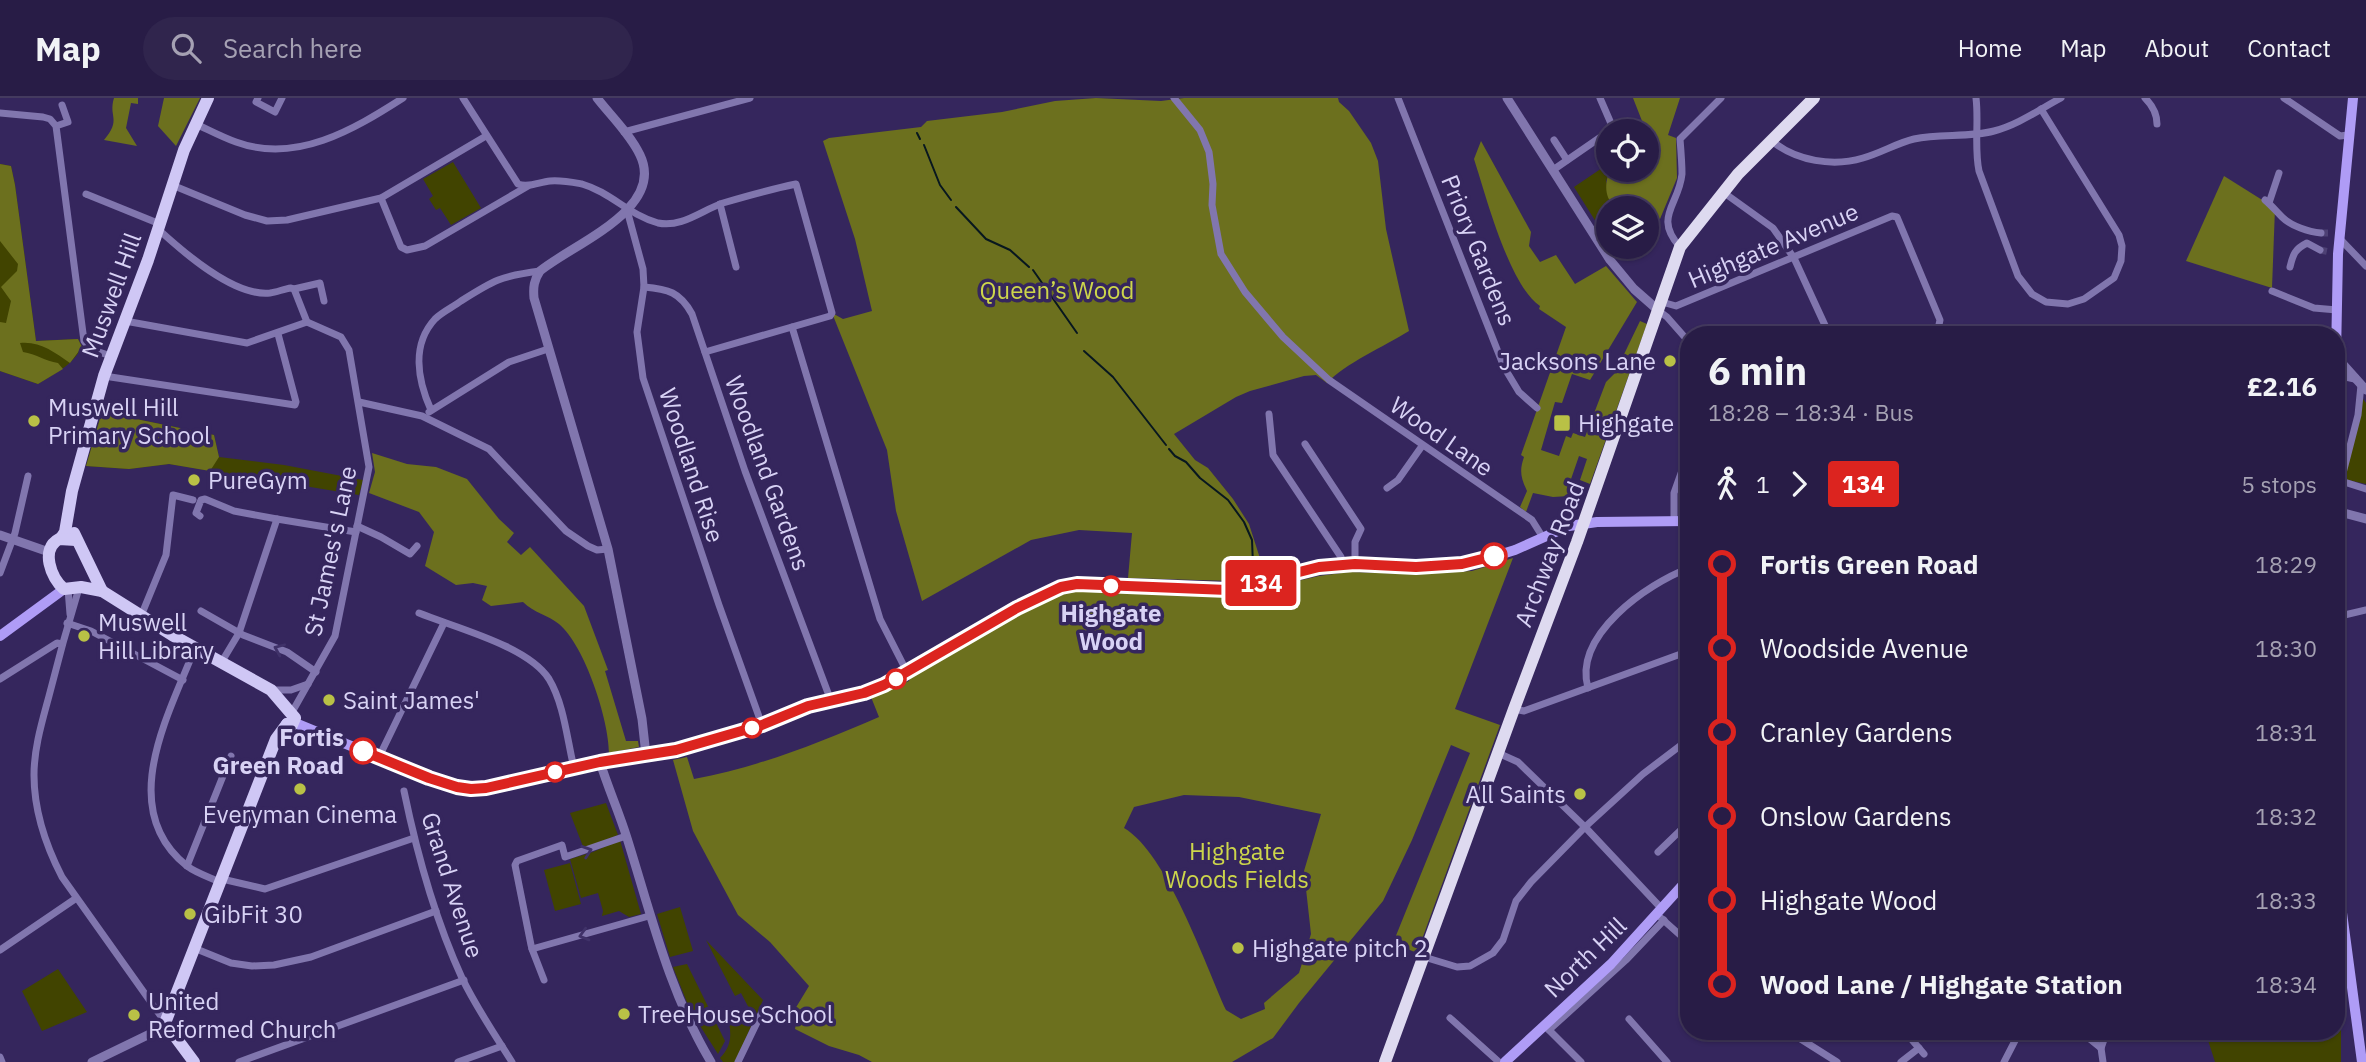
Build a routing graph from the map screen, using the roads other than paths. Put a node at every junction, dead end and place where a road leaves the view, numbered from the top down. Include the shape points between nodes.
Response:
1 (208, 98) edge
2 (258, 98) edge
3 (282, 98) edge
4 (463, 98) edge
5 (597, 98) edge
6 (750, 98) edge
7 (1174, 98) edge
8 (1398, 98) edge
9 (1507, 98) edge
10 (1600, 98) edge
11 (1721, 98) edge
12 (1814, 98) edge
13 (1976, 98) edge
14 (2062, 98) edge
15 (2144, 98) edge
16 (2284, 98) edge
17 (2353, 98) edge
18 (396, 99) edge
19 (62, 105) dead end
20 (2041, 109) junction
21 (0, 113) edge
22 (1609, 119) edge
23 (195, 124) junction
24 (2157, 124) dead end
25 (56, 126) junction
26 (624, 132) junction
27 (1977, 134) junction
28 (2348, 135) junction
29 (486, 136) junction
30 (1554, 139) dead end
31 (1596, 139) edge
32 (1772, 141) junction
33 (1567, 160) junction
34 (1553, 170) junction
35 (2279, 173) dead end
36 (172, 185) junction
37 (525, 186) junction
38 (1723, 192) junction
39 (86, 194) dead end
40 (381, 198) junction
41 (720, 204) junction
42 (627, 210) junction
43 (159, 227) junction
44 (2321, 233) tunnel mouth
45 (2337, 236) junction
46 (1680, 247) junction
47 (2320, 250) tunnel mouth
48 (1794, 258) junction
49 (2366, 266) edge
50 (736, 267) dead end
51 (2290, 267) dead end
52 (540, 271) junction
53 (644, 287) junction
54 (294, 289) junction
55 (2272, 290) dead end
56 (324, 301) dead end
57 (1661, 307) junction
58 (2337, 310) junction
59 (125, 321) junction
60 (307, 322) junction
61 (1825, 326) edge
62 (1939, 326) edge
63 (2337, 326) edge
64 (792, 327) junction
65 (1680, 332) edge
66 (278, 334) junction
67 (548, 349) junction
68 (705, 352) junction
69 (111, 356) junction
70 (2345, 367) edge
71 (104, 376) junction
72 (2345, 377) edge
73 (2361, 385) edge
74 (359, 402) junction
75 (1538, 408) dead end
76 (431, 410) junction
77 (1269, 414) dead end
78 (422, 416) junction
79 (1305, 444) dead end
80 (1422, 446) junction
81 (2345, 465) edge
82 (28, 476) dead end
83 (1680, 476) edge
84 (2345, 482) edge
85 (1387, 488) dead end
86 (2366, 489) edge
87 (193, 500) dead end
88 (69, 512) junction
89 (2345, 513) edge
90 (200, 516) dead end
91 (278, 519) junction
92 (2366, 519) edge
93 (1674, 521) junction
94 (1680, 521) edge
95 (1584, 524) junction
96 (356, 529) junction
97 (0, 535) edge
98 (1542, 536) junction
99 (13, 539) junction
100 (76, 540) junction
101 (54, 544) junction
102 (417, 546) dead end
103 (608, 549) junction
104 (1355, 564) junction
105 (1342, 565) junction
106 (88, 566) junction
107 (1680, 572) edge
108 (0, 573) edge
109 (54, 578) junction
110 (73, 588) junction
111 (102, 591) junction
112 (38, 607) junction
113 (201, 611) dead end
114 (2366, 611) edge
115 (419, 612) dead end
116 (2345, 615) edge
117 (141, 616) junction
118 (69, 619) junction
119 (444, 623) junction
120 (239, 632) junction
121 (0, 636) edge
122 (62, 644) junction
123 (195, 648) junction
124 (1680, 655) edge
125 (220, 663) junction
126 (316, 672) junction
127 (907, 672) junction
128 (0, 679) edge
129 (183, 680) junction
130 (309, 684) junction
131 (1588, 688) junction
132 (271, 690) junction
133 (831, 701) junction
134 (1514, 709) junction
135 (291, 719) junction
136 (762, 725) junction
137 (1680, 745) edge
138 (1497, 753) junction
139 (646, 755) junction
140 (231, 756) dead end
141 (379, 757) junction
142 (600, 762) junction
143 (574, 768) junction
144 (404, 791) dead end
145 (1585, 827) junction
146 (1680, 831) edge
147 (626, 836) junction
148 (414, 838) junction
149 (1658, 852) dead end
150 (187, 866) junction
151 (221, 881) junction
152 (1680, 890) edge
153 (75, 899) junction
154 (436, 911) junction
155 (1661, 914) junction
156 (649, 916) junction
157 (1680, 934) edge
158 (2345, 935) edge
159 (194, 948) junction
160 (532, 949) junction
161 (0, 950) edge
162 (1424, 957) junction
163 (464, 980) junction
164 (544, 980) dead end
165 (762, 1012) dead end
166 (1450, 1018) dead end
167 (1629, 1019) dead end
168 (165, 1023) junction
169 (1547, 1027) junction
170 (1802, 1040) edge
171 (1913, 1040) edge
172 (2015, 1040) edge
173 (2091, 1040) edge
174 (2104, 1040) edge
175 (502, 1046) junction
176 (2101, 1048) junction
177 (0, 1057) edge
178 (1388, 1060) edge
179 (2, 1062) edge
180 (92, 1062) edge
181 (194, 1062) edge
182 (239, 1062) edge
183 (458, 1062) edge
184 (512, 1062) edge
185 (711, 1062) edge
186 (738, 1062) edge
187 (1502, 1062) edge
188 (1581, 1062) edge
189 (1667, 1062) edge
190 (1837, 1062) edge
191 (1901, 1062) edge
192 (2004, 1062) edge
193 (2103, 1062) edge
194 (2362, 1062) edge

1 - 23 main road, Muswell Hill
2 - 3 street via 256,102 275,112
4 - 29 street
5 - 26 street
6 - 26 street
7 - 80 street, Wood Lane via 1200,130 1209,152 1221,254 1245,292 1283,337 1329,380
8 - 75 street, Priory Gardens via 1504,367 1519,392
9 - 34 street
10 - 22 street
11 - 46 street via 1681,136 1682,176 1667,220 1671,237
12 - 32 highway, Archway Road
13 - 27 street
14 - 20 street
15 - 24 street
16 - 28 street via 2340,136
17 - 28 main road
18 - 23 street via 358,126 323,141 286,148 237,142
19 - 25 street via 68,122
20 - 27 street via 2007,127
20 - 27 street via 2122,246 2114,278 2084,299 2068,304 2046,302 2022,284 1979,171
21 - 25 street via 43,117
23 - 36 main road, Muswell Hill
25 - 69 street via 84,341 90,349
26 - 42 street via 645,173 641,192
27 - 32 street via 1914,139 1864,158 1829,163 1781,149
28 - 45 main road
29 - 37 street via 515,181
29 - 40 street
30 - 33 street
31 - 33 street
32 - 38 highway, Archway Road
33 - 34 street
34 - 57 street via 1613,264 1634,289
35 - 44 street via 2267,202 2284,219
36 - 40 street via 267,221
36 - 43 main road, Muswell Hill
37 - 40 street via 416,250 401,247
37 - 42 street via 564,180 607,194
38 - 46 highway, Archway Road
38 - 48 street via 1773,228
39 - 43 street
41 - 42 street via 669,225
41 - 50 street
41 - 64 street via 796,184 799,188 833,310 830,316
42 - 52 street
42 - 53 street, Woodland Rise
43 - 54 street via 191,258 235,285 252,292
43 - 59 main road, Muswell Hill
45 - 49 street
45 - 58 main road
46 - 57 highway, Archway Road
47 - 51 street via 2307,243 2297,248
48 - 57 street, Highgate Avenue via 1676,306
48 - 61 street
48 - 62 street, Highgate Avenue via 1892,216 1898,218
52 - 67 street via 534,298
52 - 76 street via 494,279 436,317 424,333 419,351 420,377
53 - 68 street, Woodland Gardens via 665,288 681,296
53 - 136 street, Woodland Rise via 637,332 643,378
54 - 56 street via 320,283
54 - 60 street
55 - 58 street via 2314,308
57 - 65 street
57 - 95 highway, Archway Road
58 - 63 main road
59 - 66 street via 240,343
59 - 69 main road, Muswell Hill
60 - 66 street
60 - 74 street, St James's Lane via 345,343
64 - 68 street
64 - 127 street via 880,619
66 - 71 street via 295,405
67 - 76 street via 509,362
67 - 103 street
68 - 133 street, Woodland Gardens
69 - 71 main road, Muswell Hill
70 - 73 street
71 - 88 main road, Muswell Hill
72 - 73 street
73 - 81 street
74 - 78 street
74 - 96 street, St James's Lane via 369,467
76 - 78 street
77 - 105 street via 1273,455
78 - 103 street via 489,449 566,531 597,550
79 - 104 street via 1361,529 1355,542
80 - 85 street
80 - 98 street, Wood Lane via 1532,520
82 - 99 street
83 - 93 street via 1674,493
84 - 86 street
87 - 117 street via 173,495 166,555
88 - 100 main road, Muswell Hill
88 - 101 main road, Muswell Hill via 65,532
89 - 92 street
90 - 91 street via 196,513 205,499 234,511
91 - 96 street
91 - 120 street
93 - 94 main road
93 - 95 main road
95 - 98 main road
95 - 134 highway, Archway Road
96 - 102 street via 382,537 410,554
96 - 126 street, St James's Lane via 335,636
97 - 99 street
98 - 104 main road via 1515,550 1462,564
99 - 101 street
99 - 108 street
100 - 101 main road
100 - 106 main road, Muswell Hill
101 - 109 main road
103 - 139 street
104 - 105 main road
105 - 127 main road via 1228,590 1061,587
106 - 110 main road via 88,575
106 - 111 main road, Muswell Hill
107 - 131 street via 1641,593 1613,619 1592,650 1585,678
109 - 110 main road
109 - 112 main road
110 - 111 main road
110 - 112 main road
110 - 118 street
111 - 117 main road
112 - 121 main road
113 - 120 street
114 - 116 street
115 - 119 street
117 - 123 main road
118 - 122 street
118 - 129 street
119 - 141 street
119 - 143 street via 522,653 541,668 555,692
120 - 125 street
126 -> 120 street via 286,651
122 - 128 street
122 - 153 street via 34,775 47,843
123 - 125 main road
123 - 129 street
124 - 131 street
125 - 132 main road
126 - 130 street, St James's Lane
127 - 133 main road via 864,693
129 - 150 street via 159,739 150,799 167,845
130 - 132 street
130 - 135 street, St James's Lane
131 - 134 street via 1524,711
132 - 135 main road
133 - 136 main road
134 - 138 highway, Archway Road
135 - 141 main road
135 - 151 main road via 276,739
136 - 139 main road
137 - 145 street
138 - 145 street via 1518,762
138 - 162 highway, Archway Road
139 - 142 main road
140 - 150 street
141 - 143 main road via 471,789
142 - 143 main road
142 - 147 street
144 - 148 street, Grand Avenue
145 - 155 street
145 - 162 street via 1516,901 1503,940 1493,953 1470,966 1457,967
146 - 149 street
147 - 156 street
160 -> 147 street via 517,861 562,845 565,858
148 - 151 street via 265,889
148 - 154 street, Grand Avenue
150 - 151 street
151 - 159 main road
152 - 155 main road, North Hill
153 - 161 street
153 - 168 street
154 - 159 street via 311,957 274,965 231,963
154 - 163 street, Grand Avenue
155 - 157 street
155 - 169 main road, North Hill
156 -> 160 street
156 - 185 street via 670,976
158 - 194 main road
159 - 168 main road
160 - 164 street
162 - 178 highway, Archway Road
163 - 175 street, Grand Avenue
163 - 182 street
165 - 186 street
166 - 187 street
167 - 189 street
168 - 180 street
168 - 181 main road
169 - 187 main road, North Hill
169 - 188 street
170 - 190 street
171 - 191 street via 1921,1051
172 - 192 street
173 - 176 street
174 - 176 street
175 - 183 street
175 - 184 street, Grand Avenue
176 - 193 street
177 - 179 street

